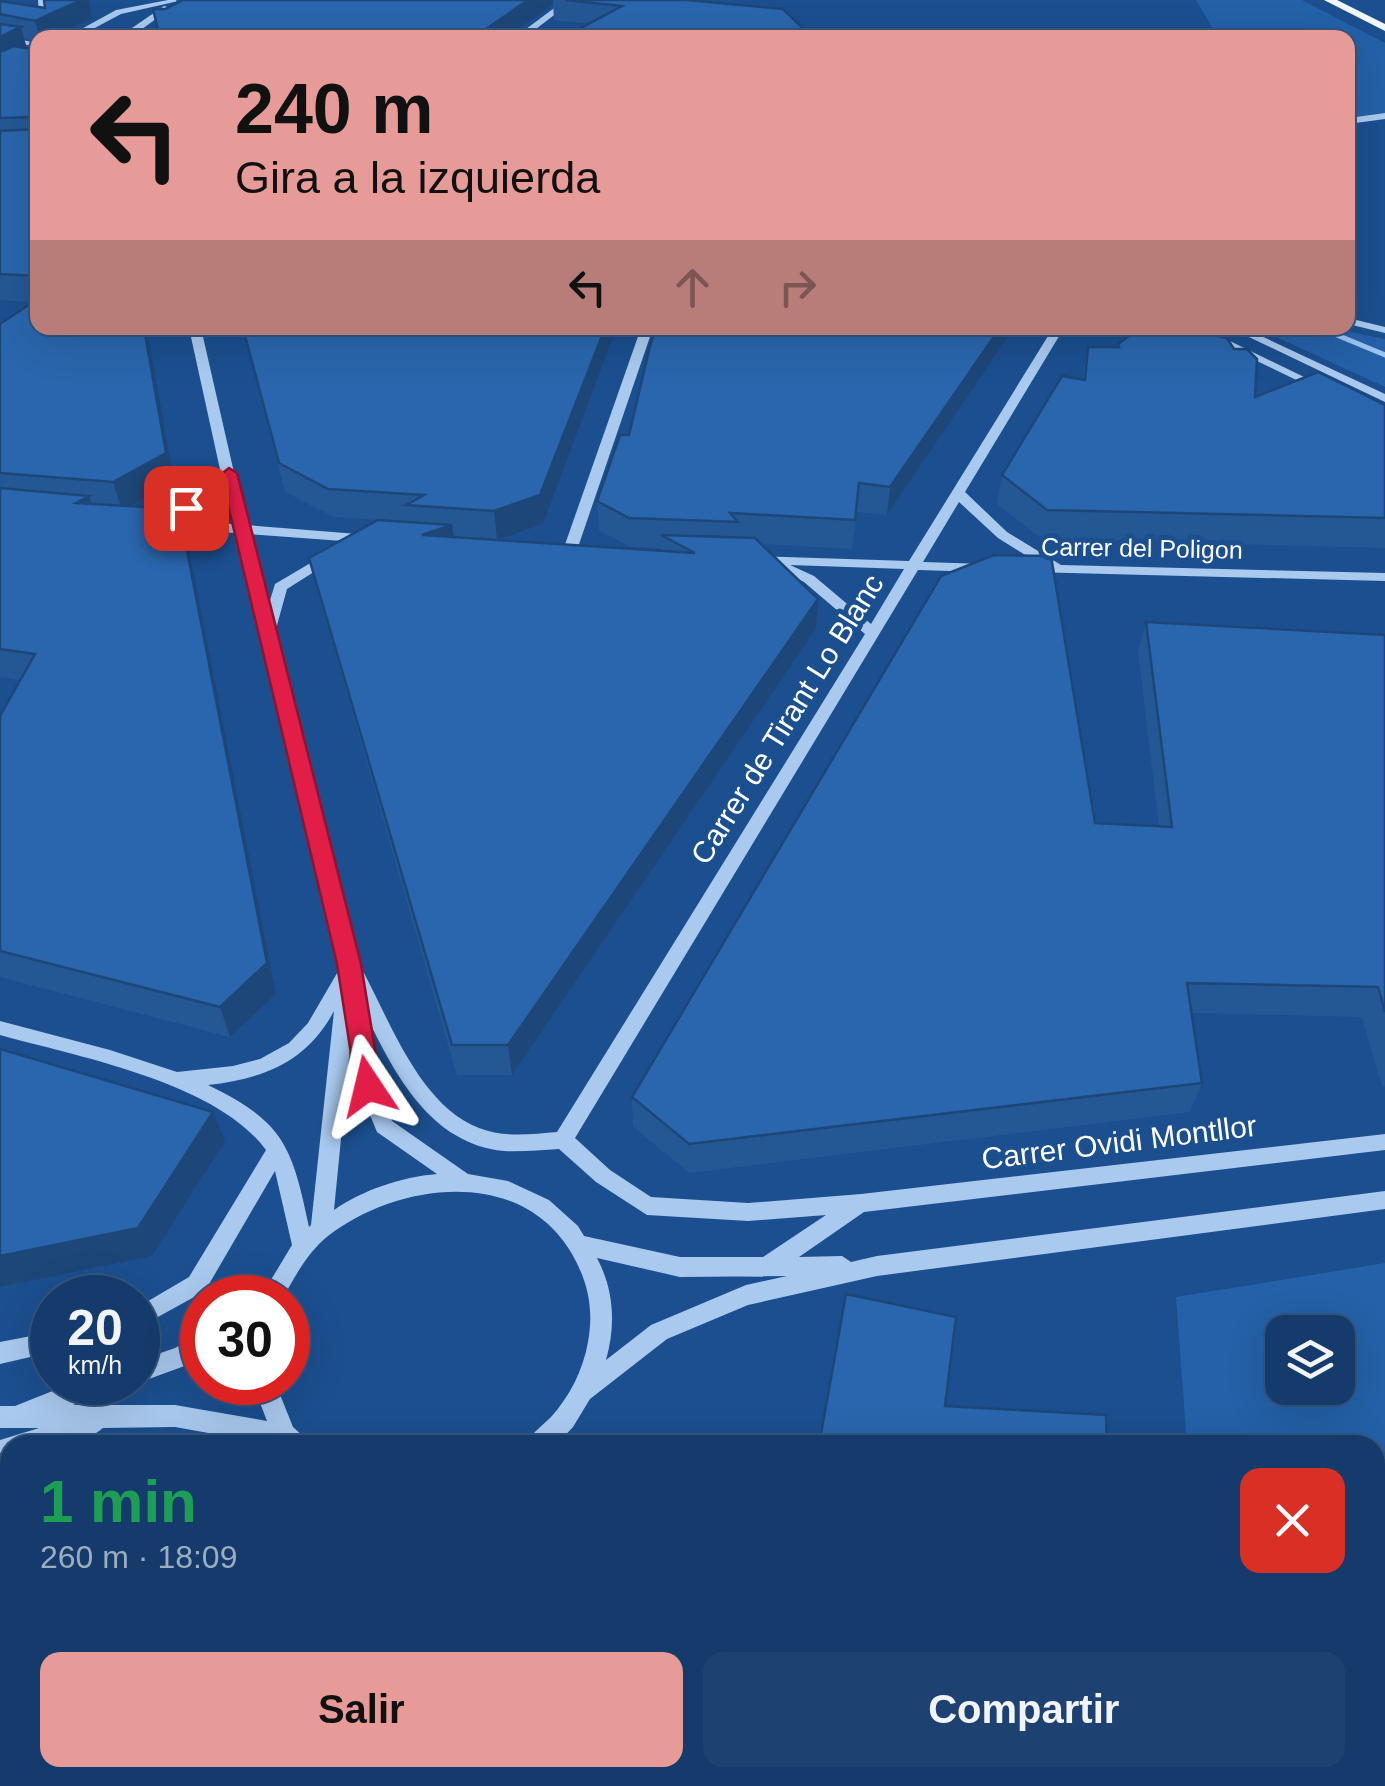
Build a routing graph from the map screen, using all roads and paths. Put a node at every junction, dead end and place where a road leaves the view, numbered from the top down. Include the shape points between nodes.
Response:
1 (42, 0) edge
2 (110, 0) edge
3 (180, 0) edge
4 (570, 0) edge
5 (1329, 0) edge
6 (1354, 0) edge
7 (128, 4) edge
8 (114, 14) junction
9 (1385, 15) edge
10 (0, 16) edge
11 (1385, 28) edge
12 (84, 30) edge
13 (135, 30) edge
14 (139, 30) edge
15 (529, 30) edge
16 (0, 38) edge
17 (30, 44) edge
18 (30, 56) edge
19 (24, 59) edge
20 (1385, 116) edge
21 (1355, 119) edge
22 (1355, 323) edge
23 (1385, 330) edge
24 (197, 335) edge
25 (646, 335) edge
26 (1054, 335) edge
27 (1210, 335) edge
28 (1251, 335) edge
29 (1332, 394) edge
30 (1385, 398) edge
31 (229, 473) junction
32 (958, 492) junction
33 (240, 530) junction
34 (551, 551) edge
35 (570, 553) junction
36 (589, 554) edge
37 (748, 560) edge
38 (768, 560) junction
39 (915, 566) junction
40 (1061, 569) junction
41 (1385, 576) edge
42 (873, 633) junction
43 (268, 638) junction
44 (349, 964) junction
45 (0, 1028) edge
46 (180, 1079) junction
47 (563, 1140) junction
48 (1385, 1142) edge
49 (278, 1148) junction
50 (461, 1180) junction
51 (1385, 1200) edge
52 (861, 1203) junction
53 (321, 1230) junction
54 (582, 1244) junction
55 (302, 1248) junction
56 (767, 1266) junction
57 (877, 1266) junction
58 (284, 1275) edge
59 (160, 1305) edge
60 (30, 1347) edge
61 (0, 1353) edge
62 (585, 1390) junction
63 (41, 1405) edge
64 (274, 1405) edge
65 (115, 1416) junction
66 (3, 1418) edge
67 (53, 1435) edge
68 (266, 1435) edge
69 (288, 1435) edge
70 (551, 1435) edge

1 - 10 street via 43,19 37,22
2 - 8 street
3 - 7 street
3 - 14 street
4 - 15 street
5 - 11 main road
6 - 9 main road
7 - 8 street
7 - 13 street
8 - 12 street
16 - 17 street
18 - 19 street
20 - 21 street
22 - 23 street
24 - 31 street
25 - 35 street
26 - 32 street, Carrer de Tirant Lo Blanc
27 - 29 street
28 - 30 street
31 - 33 street
31 - 33 street via 186,508 140,519
32 - 39 street, Carrer de Tirant Lo Blanc
32 - 40 street via 1014,546
33 - 43 street
33 - 43 street via 381,540 338,553 280,587
34 - 35 street
35 - 36 street
37 - 38 street, Carrer del Poligon
38 - 39 street, Carrer del Poligon
38 - 42 street via 809,579
39 - 40 street, Carrer del Poligon
39 - 42 street, Carrer de Tirant Lo Blanc
40 - 41 street, Carrer del Poligon
42 - 47 street, Carrer de Tirant Lo Blanc
43 - 44 street
44 - 46 street via 309,1035 281,1058 250,1072
44 - 47 street via 400,1067 449,1122 497,1142
44 - 50 street via 368,1086 384,1126
44 - 53 street
45 - 46 street
46 - 49 street via 256,1120
47 - 52 street, Carrer Ovidi Montllor via 648,1206 748,1212
48 - 52 street, Carrer Ovidi Montllor
49 - 55 street
49 - 59 street via 197,1284
50 - 53 street via 412,1184 364,1201
50 - 54 street via 509,1188 551,1210
51 - 57 street
52 - 56 street, Carrer Ovidi Montllor
53 - 55 street
54 - 56 street via 680,1267
54 - 62 street via 600,1289 602,1339
55 - 58 street
56 - 57 street
57 - 62 street via 746,1295 660,1332
60 - 61 street
62 - 70 street
63 - 66 street
64 - 69 street
65 - 66 street
65 - 67 street
65 - 68 street via 174,1416

